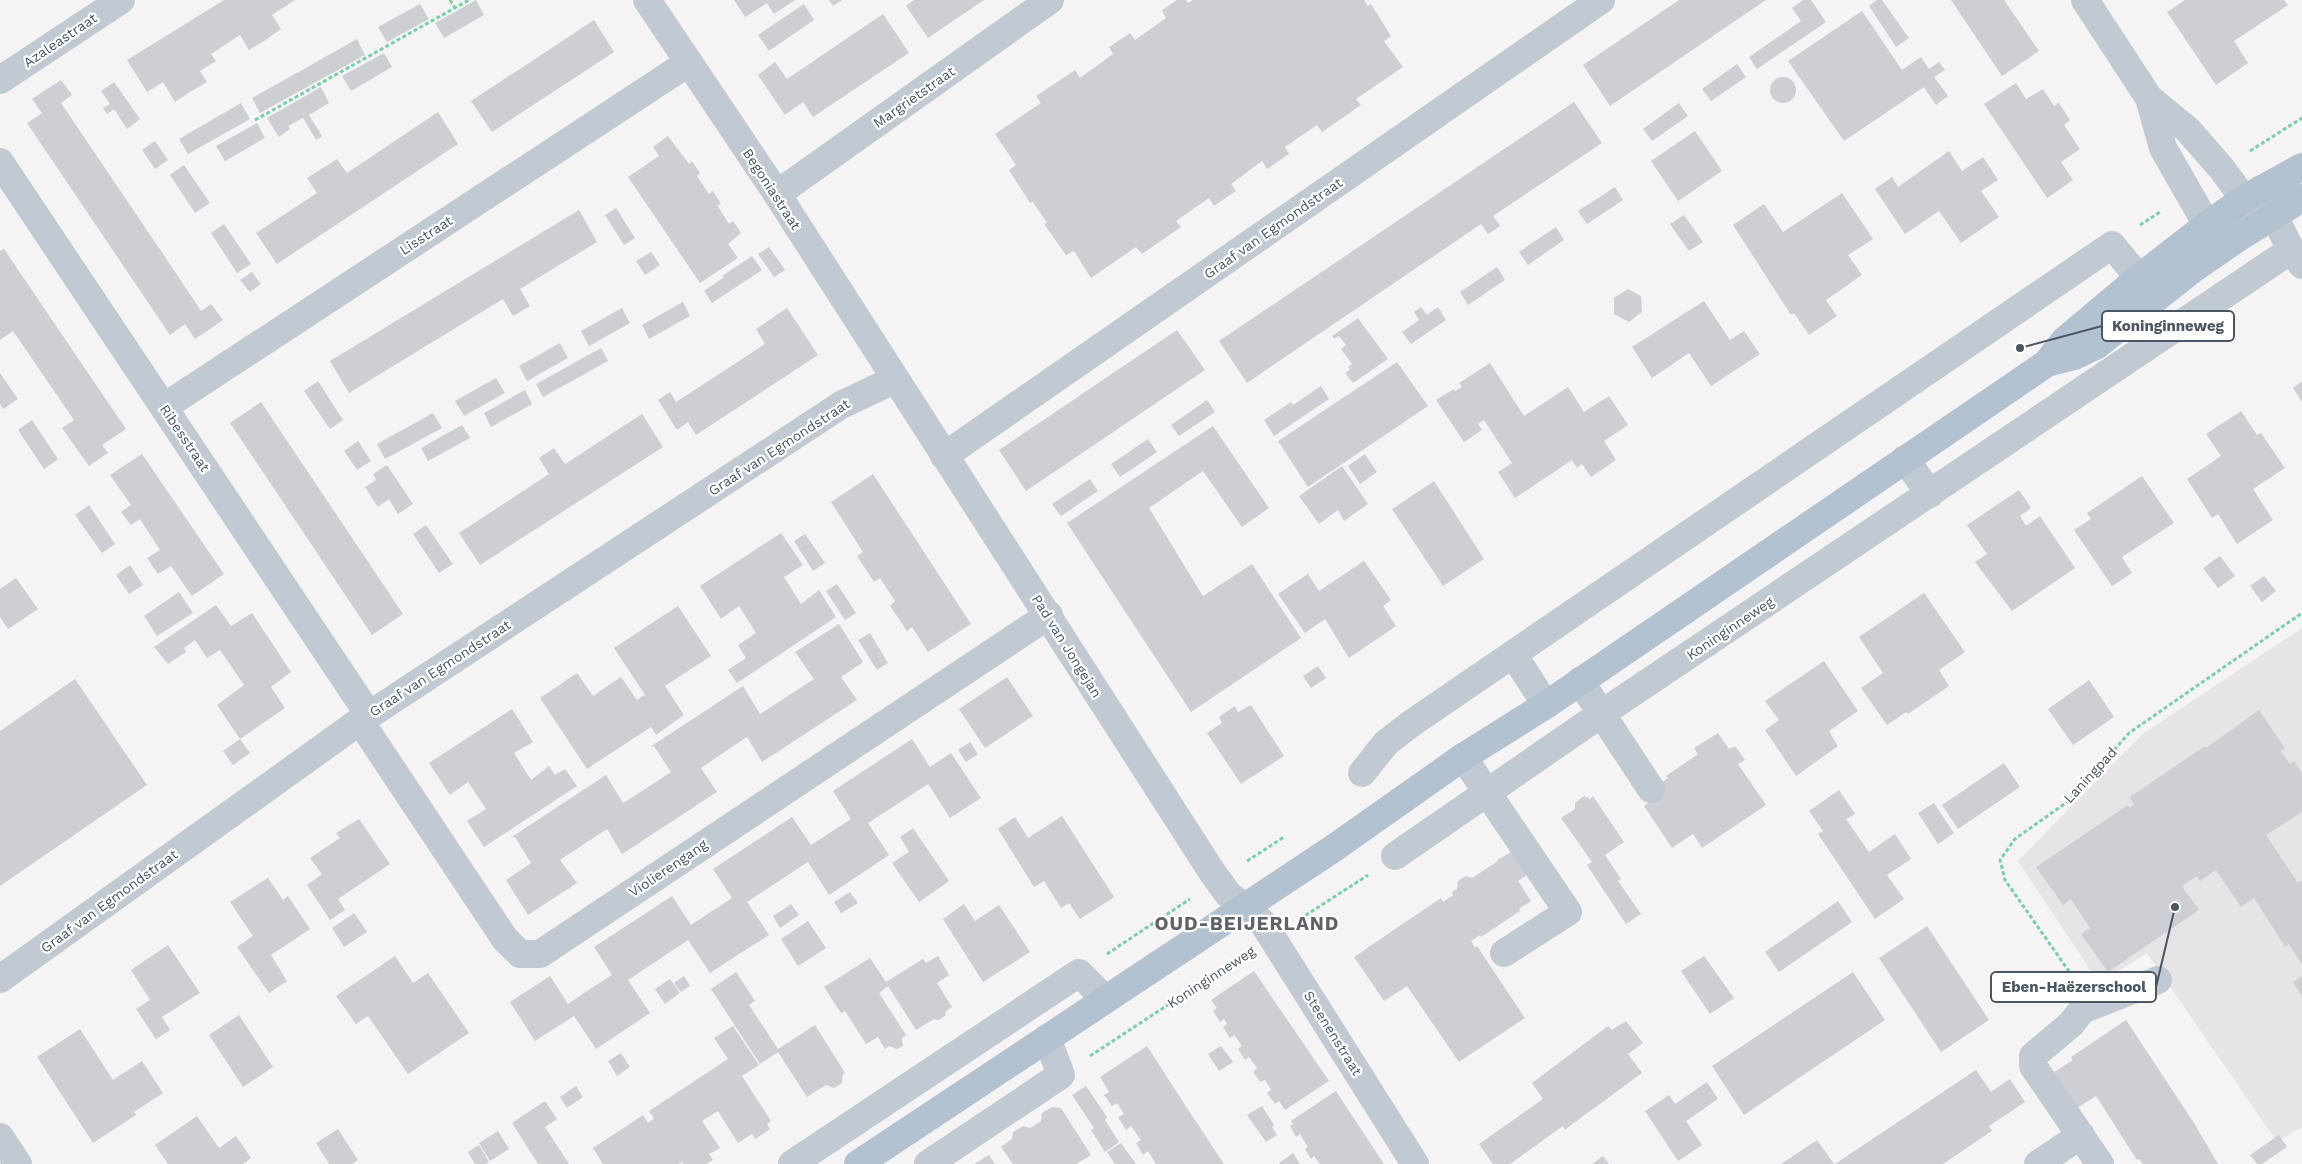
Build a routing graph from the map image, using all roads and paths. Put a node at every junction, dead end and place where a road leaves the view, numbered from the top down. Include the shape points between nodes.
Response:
1 (120, 0) edge
2 (450, 0) edge
3 (470, 0) edge
4 (647, 0) edge
5 (1050, 0) edge
6 (1601, 0) edge
7 (2085, 0) edge
8 (455, 8) junction
9 (688, 63) junction
10 (0, 80) edge
11 (2149, 98) junction
12 (255, 120) dead end
13 (0, 162) edge
14 (2302, 167) edge
15 (777, 194) junction
16 (2252, 194) junction
17 (2302, 198) edge
18 (2274, 215) junction
19 (2207, 225) junction
20 (2241, 236) junction
21 (2296, 258) edge
22 (2139, 278) junction
23 (2047, 363) junction
24 (894, 380) junction
25 (164, 407) junction
26 (944, 456) junction
27 (1905, 459) junction
28 (1930, 494) junction
29 (2302, 613) edge
30 (1048, 615) junction
31 (1513, 654) junction
32 (1580, 682) junction
33 (1546, 705) junction
34 (1601, 714) junction
35 (365, 718) junction
36 (1463, 757) junction
37 (1362, 773) dead end
38 (1651, 789) dead end
39 (1486, 794) junction
40 (1395, 856) joint
41 (1245, 908) junction
42 (1272, 936) junction
43 (1504, 952) dead end
44 (0, 979) edge
45 (2158, 980) dead end
46 (1105, 999) junction
47 (2082, 1010) junction
48 (1047, 1038) junction
49 (1061, 1075) junction
50 (2081, 1136) junction
51 (0, 1137) edge
52 (18, 1164) edge
53 (792, 1164) edge
54 (858, 1164) edge
55 (928, 1164) edge
56 (1415, 1164) edge
57 (2038, 1164) edge
58 (2100, 1164) edge

1 - 10 street, Azaleastraat
2 - 8 path
3 - 8 path
4 - 9 street, Begoniastraat
5 - 15 street, Margrietstraat
6 - 26 street, Graaf van Egmondstraat
7 - 11 street
8 - 12 path
9 - 15 street, Begoniastraat
9 - 25 street, Lisstraat
11 - 16 street, Koninginneweg via 2188,130 2222,169
11 - 19 street via 2163,148
13 - 25 street, Ribesstraat
14 - 16 main road
15 - 24 street, Begoniastraat
16 - 18 street, Koninginneweg
16 - 19 main road
16 - 20 street
17 - 18 main road
18 - 20 main road
18 - 21 street, Koninginneweg
19 - 20 street
19 - 22 main road
20 - 23 main road via 2193,269 2097,345 2074,356
21 - 28 street, Koninginneweg
22 - 23 main road via 2065,340
22 - 31 street via 2112,245
23 - 27 main road
24 - 26 street, Pad van Jongejan
24 - 35 street, Graaf van Egmondstraat via 841,405
25 - 35 street, Ribesstraat
26 - 30 street, Pad van Jongejan
27 - 28 street
27 - 32 main road
28 - 34 street, Koninginneweg
29 - 47 path, Laningpad via 2129,732 2070,800 2015,839 2000,860 2005,880 2077,982
30 - 35 street, Violierengang via 540,954 520,954 505,939
30 - 41 street, Pad van Jongejan via 1212,872 1228,894
31 - 33 street
31 - 37 street via 1386,743
32 - 33 main road
32 - 34 street
33 - 36 main road
34 - 38 street
34 - 39 street, Koninginneweg
35 - 44 street, Graaf van Egmondstraat
36 - 39 street
36 - 41 main road
39 - 40 street, Koninginneweg
39 - 43 street via 1568,912
40 - 42 path, Koninginneweg
41 - 42 street, Steenenstraat via 1263,923
41 - 46 main road
42 - 49 path, Koninginneweg
42 - 56 street, Steenenstraat
45 - 47 street
46 - 48 main road
46 - 53 street via 1078,973
47 - 50 street via 2071,1024 2033,1056 2033,1066
48 - 49 street
48 - 54 main road
49 - 55 street
50 - 57 street
50 - 58 street
51 - 52 street

